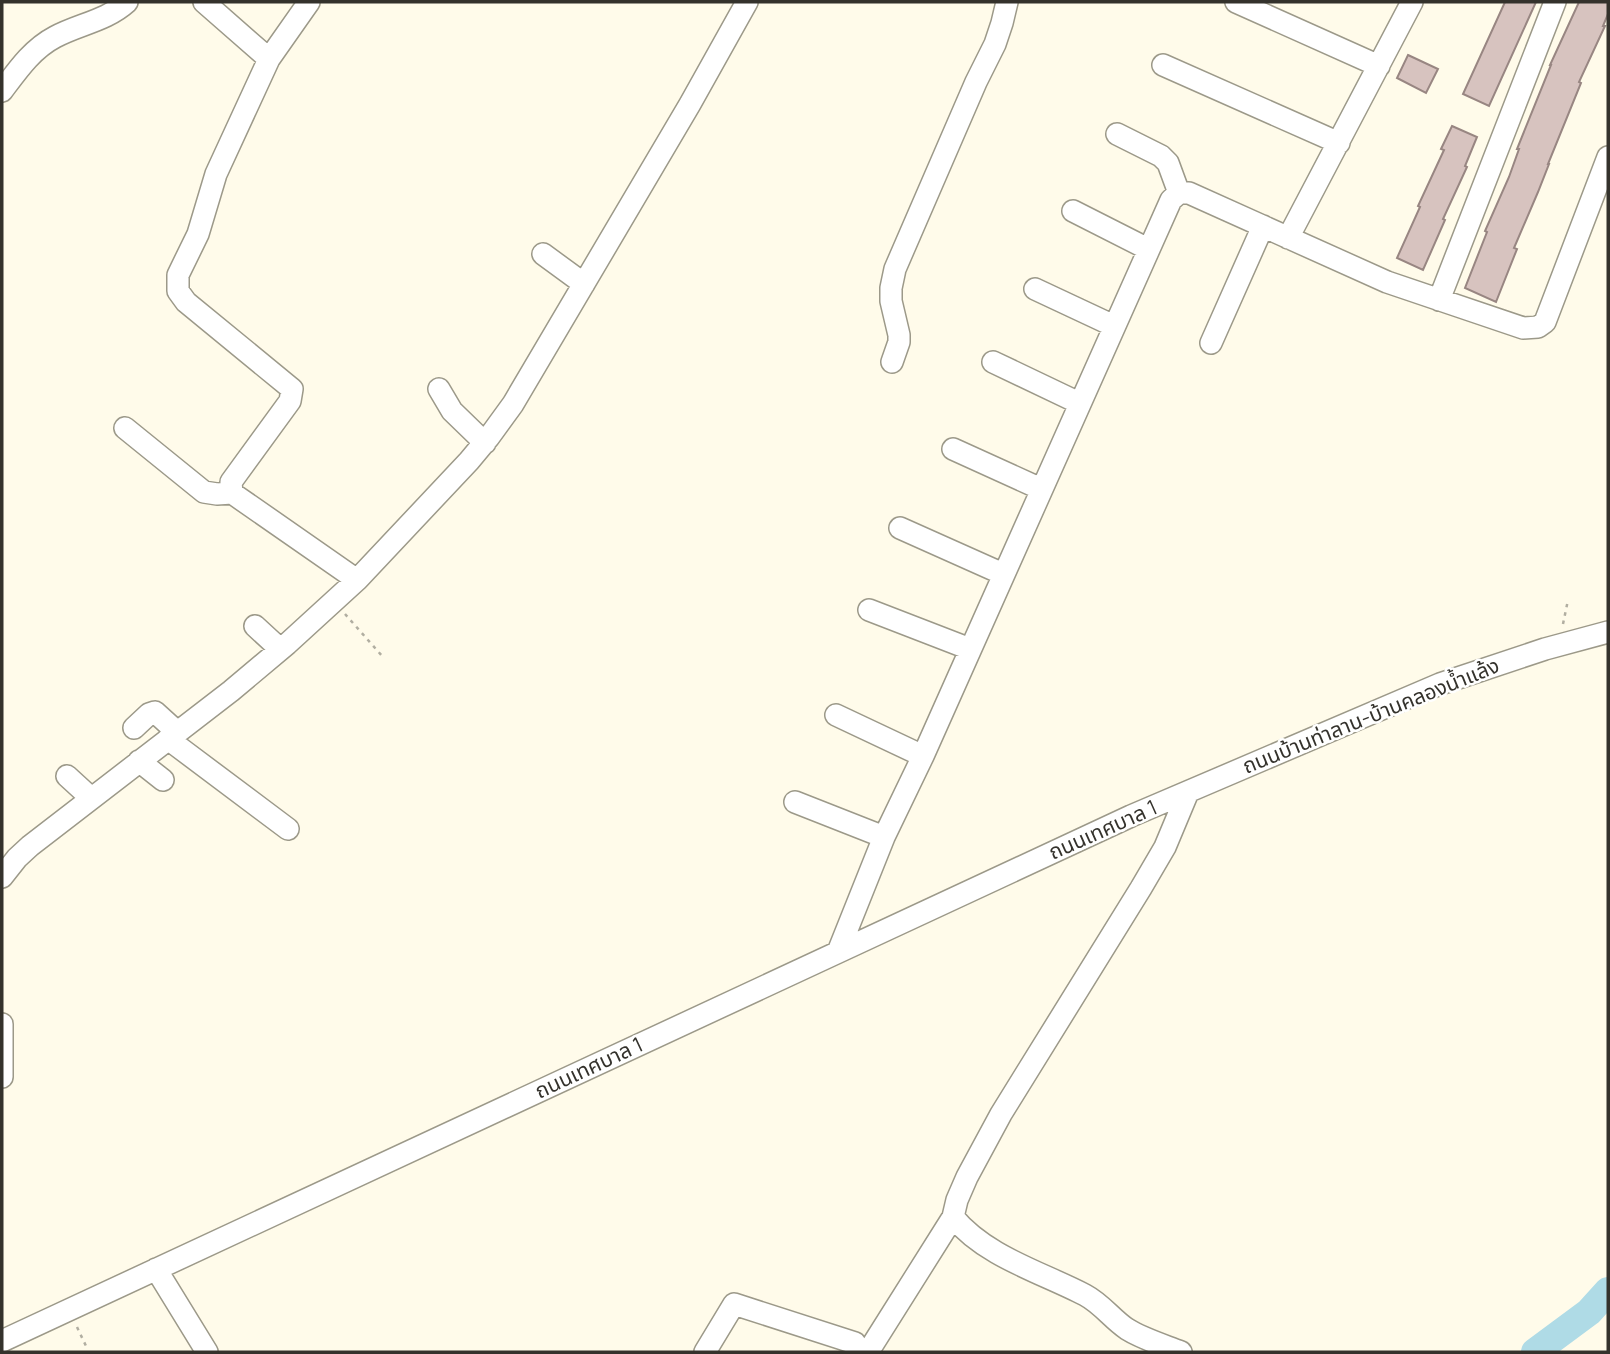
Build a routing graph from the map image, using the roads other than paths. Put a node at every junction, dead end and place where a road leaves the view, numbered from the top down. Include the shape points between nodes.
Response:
1 (127, 2) edge
2 (204, 2) edge
3 (309, 2) edge
4 (747, 2) edge
5 (1007, 2) edge
6 (1236, 2) edge
7 (1412, 2) edge
8 (1555, 2) edge
9 (269, 59) junction
10 (1163, 65) dead end
11 (1379, 66) junction
12 (2, 91) edge
13 (1117, 134) dead end
14 (1339, 143) junction
15 (1608, 158) edge
16 (1179, 193) junction
17 (1073, 211) dead end
18 (1262, 226) junction
19 (1288, 238) junction
20 (1148, 248) junction
21 (543, 254) dead end
22 (584, 284) junction
23 (1035, 289) dead end
24 (1439, 300) junction
25 (1114, 326) junction
26 (1211, 343) dead end
27 (892, 362) dead end
28 (993, 362) dead end
29 (439, 389) dead end
30 (1079, 403) junction
31 (125, 428) dead end
32 (485, 443) junction
33 (953, 449) dead end
34 (1041, 489) junction
35 (232, 494) junction
36 (900, 528) dead end
37 (1003, 574) junction
38 (357, 580) junction
39 (869, 610) dead end
40 (255, 626) dead end
41 (1608, 632) edge
42 (280, 649) junction
43 (970, 649) junction
44 (835, 715) dead end
45 (134, 728) dead end
46 (173, 735) junction
47 (923, 756) junction
48 (139, 761) junction
49 (66, 776) dead end
50 (163, 780) dead end
51 (1182, 794) junction
52 (91, 798) junction
53 (795, 802) dead end
54 (288, 829) dead end
55 (884, 837) junction
56 (2, 877) edge
57 (838, 952) junction
58 (2, 1024) edge
59 (2, 1077) edge
60 (953, 1217) junction
61 (156, 1269) junction
62 (2, 1341) edge
63 (861, 1348) edge
64 (207, 1352) edge
65 (705, 1352) edge
66 (1181, 1352) edge

1 - 12 street via 106,17 41,45
2 - 9 street
3 - 9 street
4 - 22 street
5 - 27 street via 995,44 895,269 891,301 900,335
6 - 11 street
7 - 11 street
8 - 24 street
9 - 35 street via 216,174 198,234 178,275 178,291 186,302 292,389 290,401 231,482
10 - 14 street
11 - 14 street
13 - 16 street via 1161,156
14 - 19 street
15 - 24 street via 1545,322 1523,328
16 - 18 street via 1189,192
16 - 20 street via 1171,200
17 - 20 street
18 - 19 street
18 - 26 street
19 - 24 street
20 - 25 street
21 - 22 street
22 - 32 street
23 - 25 street
25 - 30 street
28 - 30 street
29 - 32 street via 452,411
30 - 34 street
31 - 35 street via 204,492
32 - 38 street
33 - 34 street
34 - 37 street
35 - 38 street
36 - 37 street
37 - 43 street
38 - 42 street
39 - 43 street
40 - 42 street
41 - 51 street, ถนนบ้านท่าลาน-บ้านคลองน้ำแล้ง via 1440,684
42 - 46 street
43 - 47 street
44 - 47 street
45 - 46 street via 155,712
46 - 48 street
46 - 54 street
47 - 55 street
48 - 50 street
48 - 52 street
49 - 52 street
51 - 57 street, ถนนเทศบาล 1
51 - 60 street via 1165,847 1001,1114 967,1177
52 - 56 street via 30,845
53 - 55 street
55 - 57 street
57 - 61 street, ถนนเทศบาล 1
58 - 59 street
60 - 63 street
60 - 66 street via 973,1238 996,1252 1100,1304 1130,1331
61 - 62 street, ถนนเทศบาล 1
61 - 64 street
63 - 65 street via 734,1304

